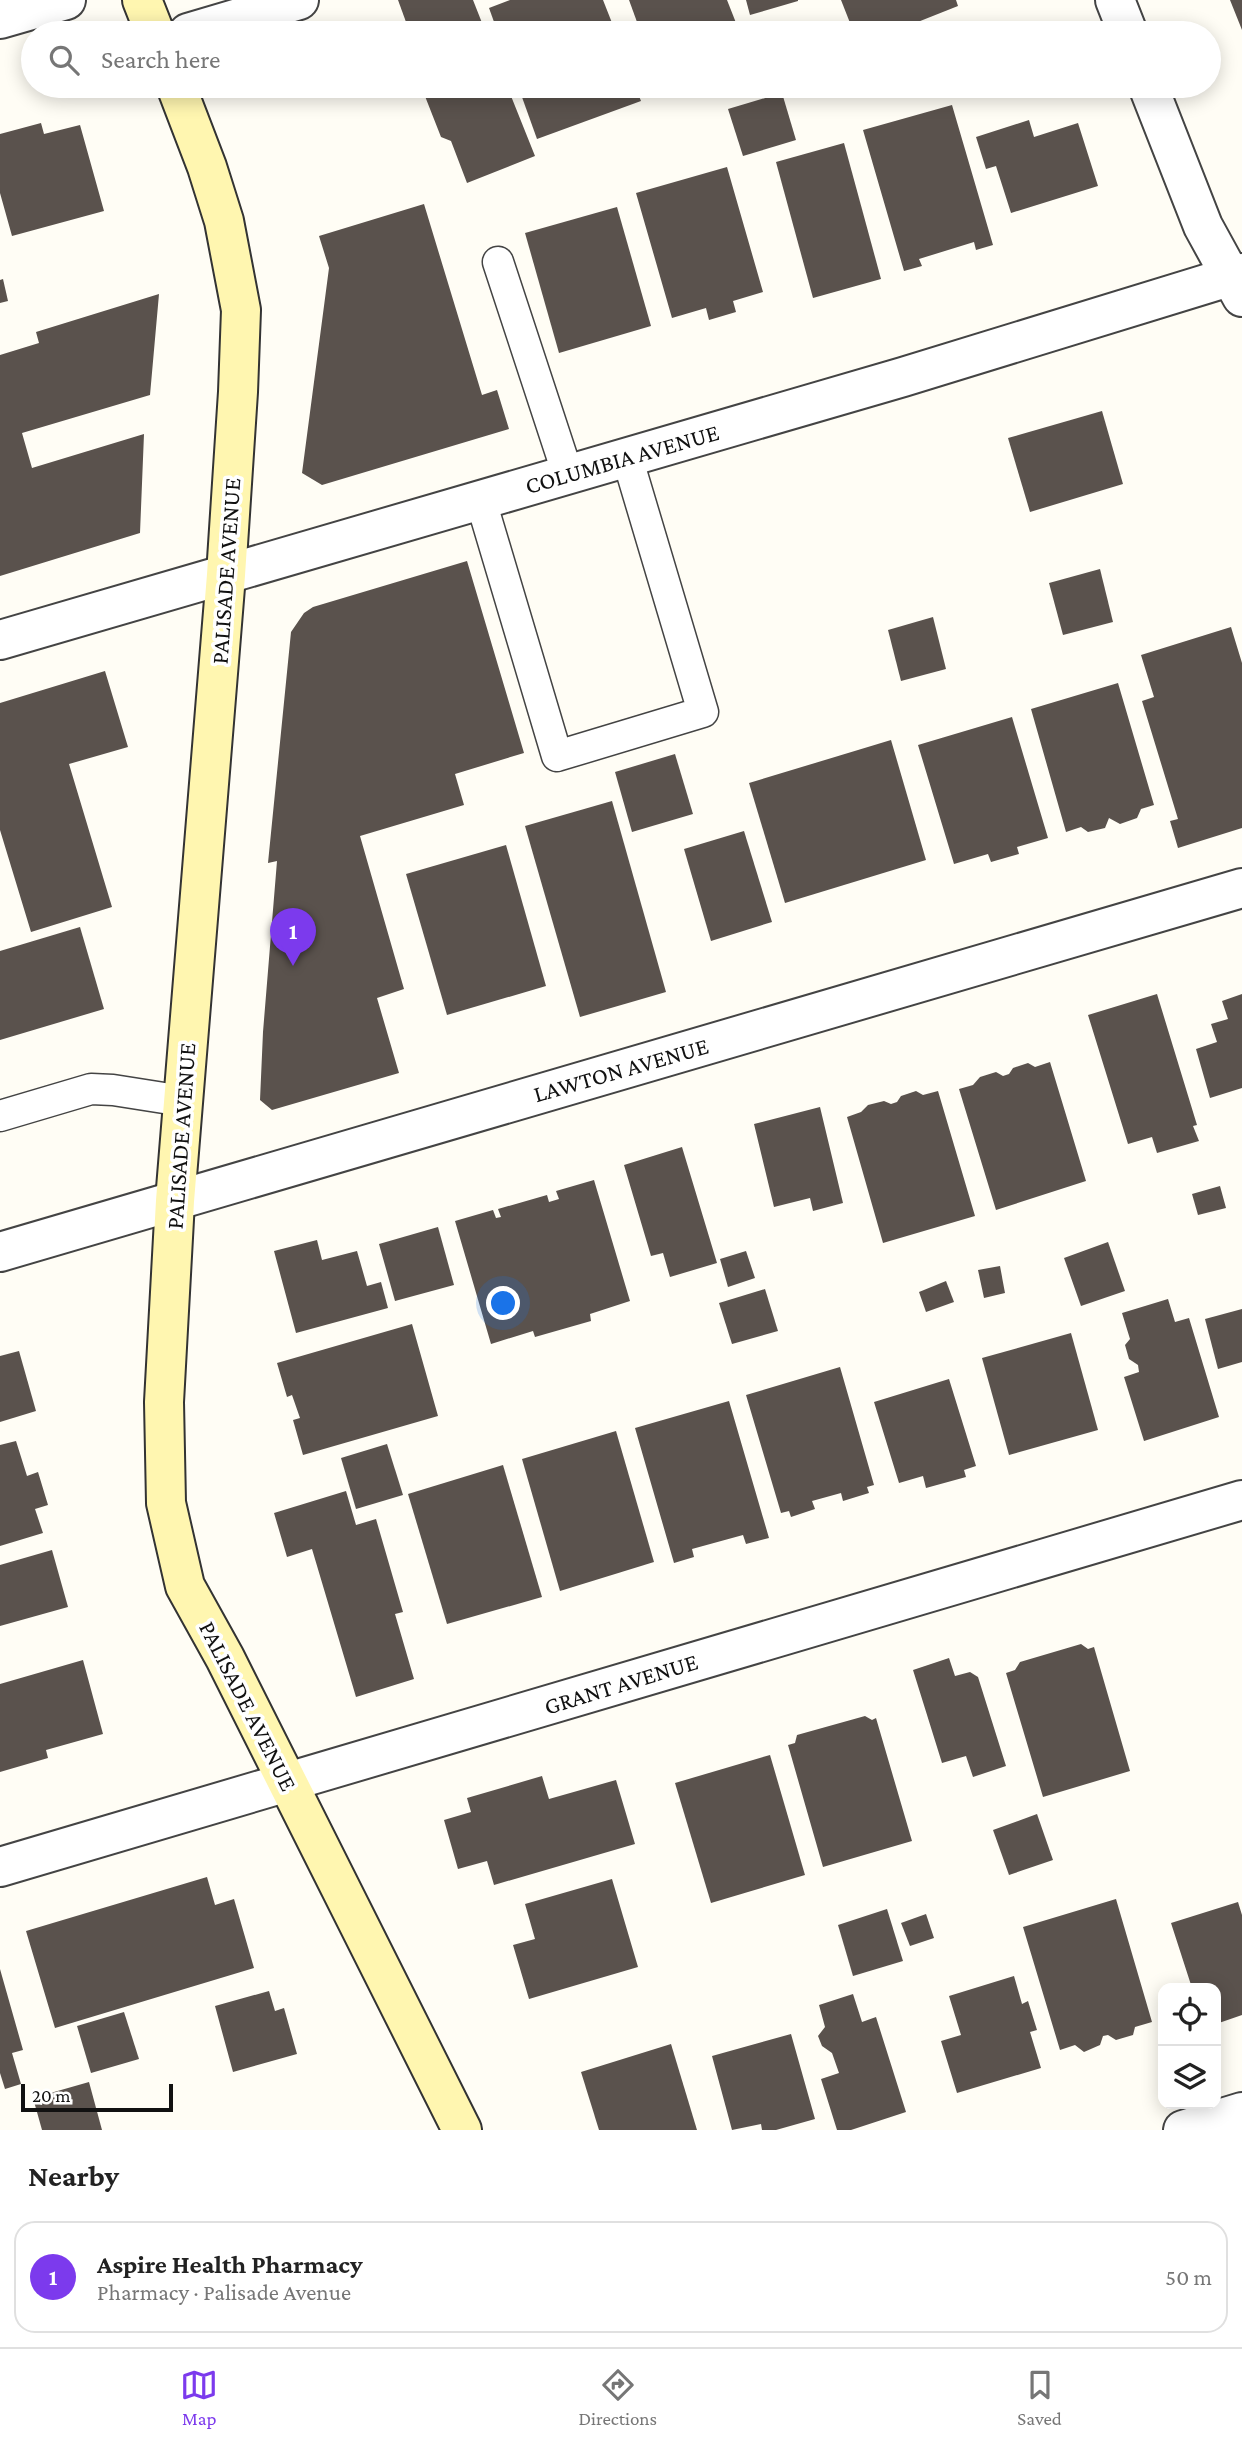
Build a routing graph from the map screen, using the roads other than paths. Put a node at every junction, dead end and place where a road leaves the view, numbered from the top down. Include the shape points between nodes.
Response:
1 (66, 0) edge
2 (142, 0) edge
3 (299, 0) edge
4 (1115, 0) edge
5 (0, 19) edge
6 (150, 21) edge
7 (228, 21) edge
8 (1123, 21) edge
9 (181, 98) edge
10 (1153, 98) edge
11 (498, 262) dead end
12 (1238, 282) edge
13 (627, 457) junction
14 (568, 475) junction
15 (481, 501) junction
16 (226, 575) junction
17 (0, 640) edge
18 (1242, 888) edge
19 (183, 1101) junction
20 (0, 1116) edge
21 (175, 1201) junction
22 (0, 1252) edge
23 (1242, 1500) edge
24 (287, 1783) junction
25 (0, 1867) edge
26 (1242, 2112) edge
27 (462, 2130) edge
28 (1183, 2130) edge

1 - 5 street
2 - 6 main road
3 - 7 street
4 - 8 street
9 - 16 main road, PALISADE AVENUE via 224,221 241,310
10 - 12 street via 1203,226
11 - 14 lane
12 - 13 street, COLUMBIA AVENUE
13 - 14 street, COLUMBIA AVENUE
13 - 15 lane via 702,712 650,728 557,756
14 - 15 street, COLUMBIA AVENUE
15 - 16 street, COLUMBIA AVENUE
16 - 17 street, COLUMBIA AVENUE
16 - 19 main road, PALISADE AVENUE
18 - 21 street, LAWTON AVENUE
19 - 20 lane via 91,1089
19 - 21 main road, PALISADE AVENUE
21 - 22 street, LAWTON AVENUE
21 - 24 main road, PALISADE AVENUE via 164,1402 166,1503 185,1586
23 - 24 street, GRANT AVENUE
24 - 25 street, GRANT AVENUE
24 - 27 main road, PALISADE AVENUE
26 - 28 street

